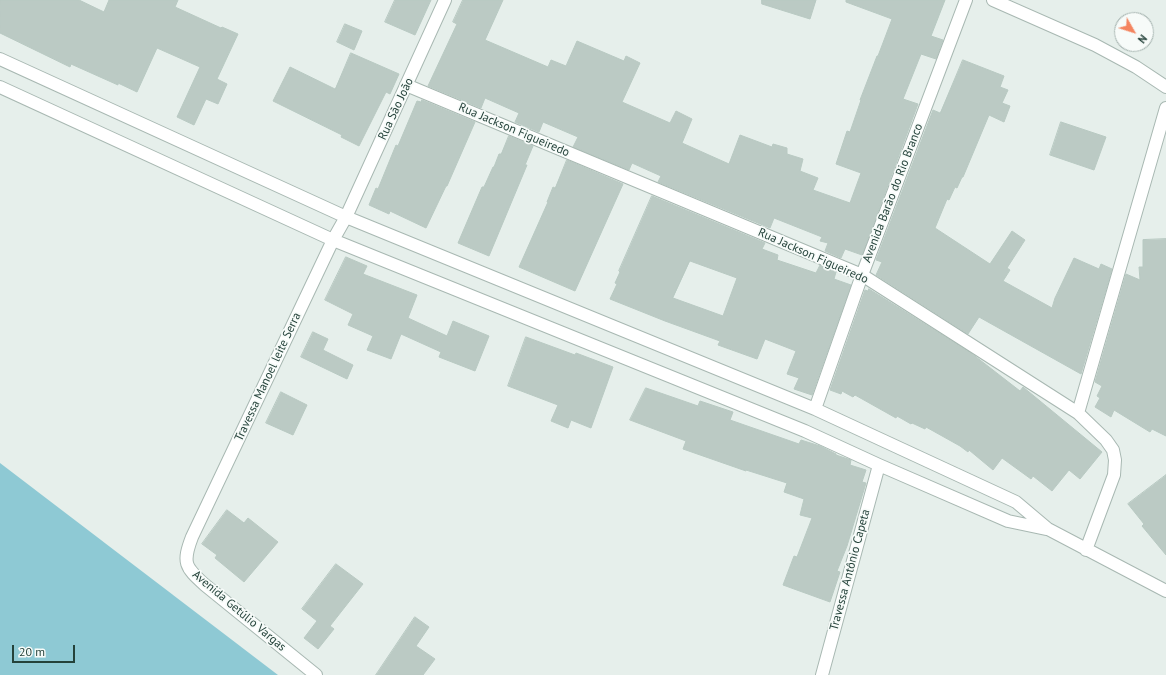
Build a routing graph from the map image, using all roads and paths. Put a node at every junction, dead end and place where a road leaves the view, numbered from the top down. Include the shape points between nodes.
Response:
1 (445, 0) edge
2 (966, 0) edge
3 (993, 0) edge
4 (0, 59) edge
5 (406, 85) junction
6 (0, 87) edge
7 (1166, 87) edge
8 (1166, 108) edge
9 (346, 217) junction
10 (334, 240) junction
11 (862, 275) junction
12 (815, 409) junction
13 (1078, 413) junction
14 (879, 465) junction
15 (1048, 529) junction
16 (192, 537) joint
17 (1086, 550) junction
18 (1166, 591) edge
19 (316, 675) edge
20 (822, 675) edge

1 - 5 street, Rua São João
2 - 11 street, Avenida Barão do Rio Branco
3 - 7 street via 1095,45
4 - 9 street
5 - 9 street, Rua São João
5 - 11 street, Rua Jackson Figueiredo
6 - 10 street
8 - 13 street
9 - 10 street, Travessa Manoel leite Serra
9 - 12 street
10 - 14 street via 805,431
10 - 16 street, Travessa Manoel leite Serra
11 - 12 street, Avenida Barão do Rio Branco
11 - 13 street, Rua Jackson Figueiredo
12 - 15 street via 1016,502
13 - 17 street, Rua Jackson Figueiredo via 1106,440 1113,450 1115,460 1114,475
14 - 15 street via 1008,521
14 - 20 street, Travessa Antônio Capeta
15 - 17 street
16 - 19 street, Avenida Getúlio Vargas via 186,560 193,575
17 - 18 street

